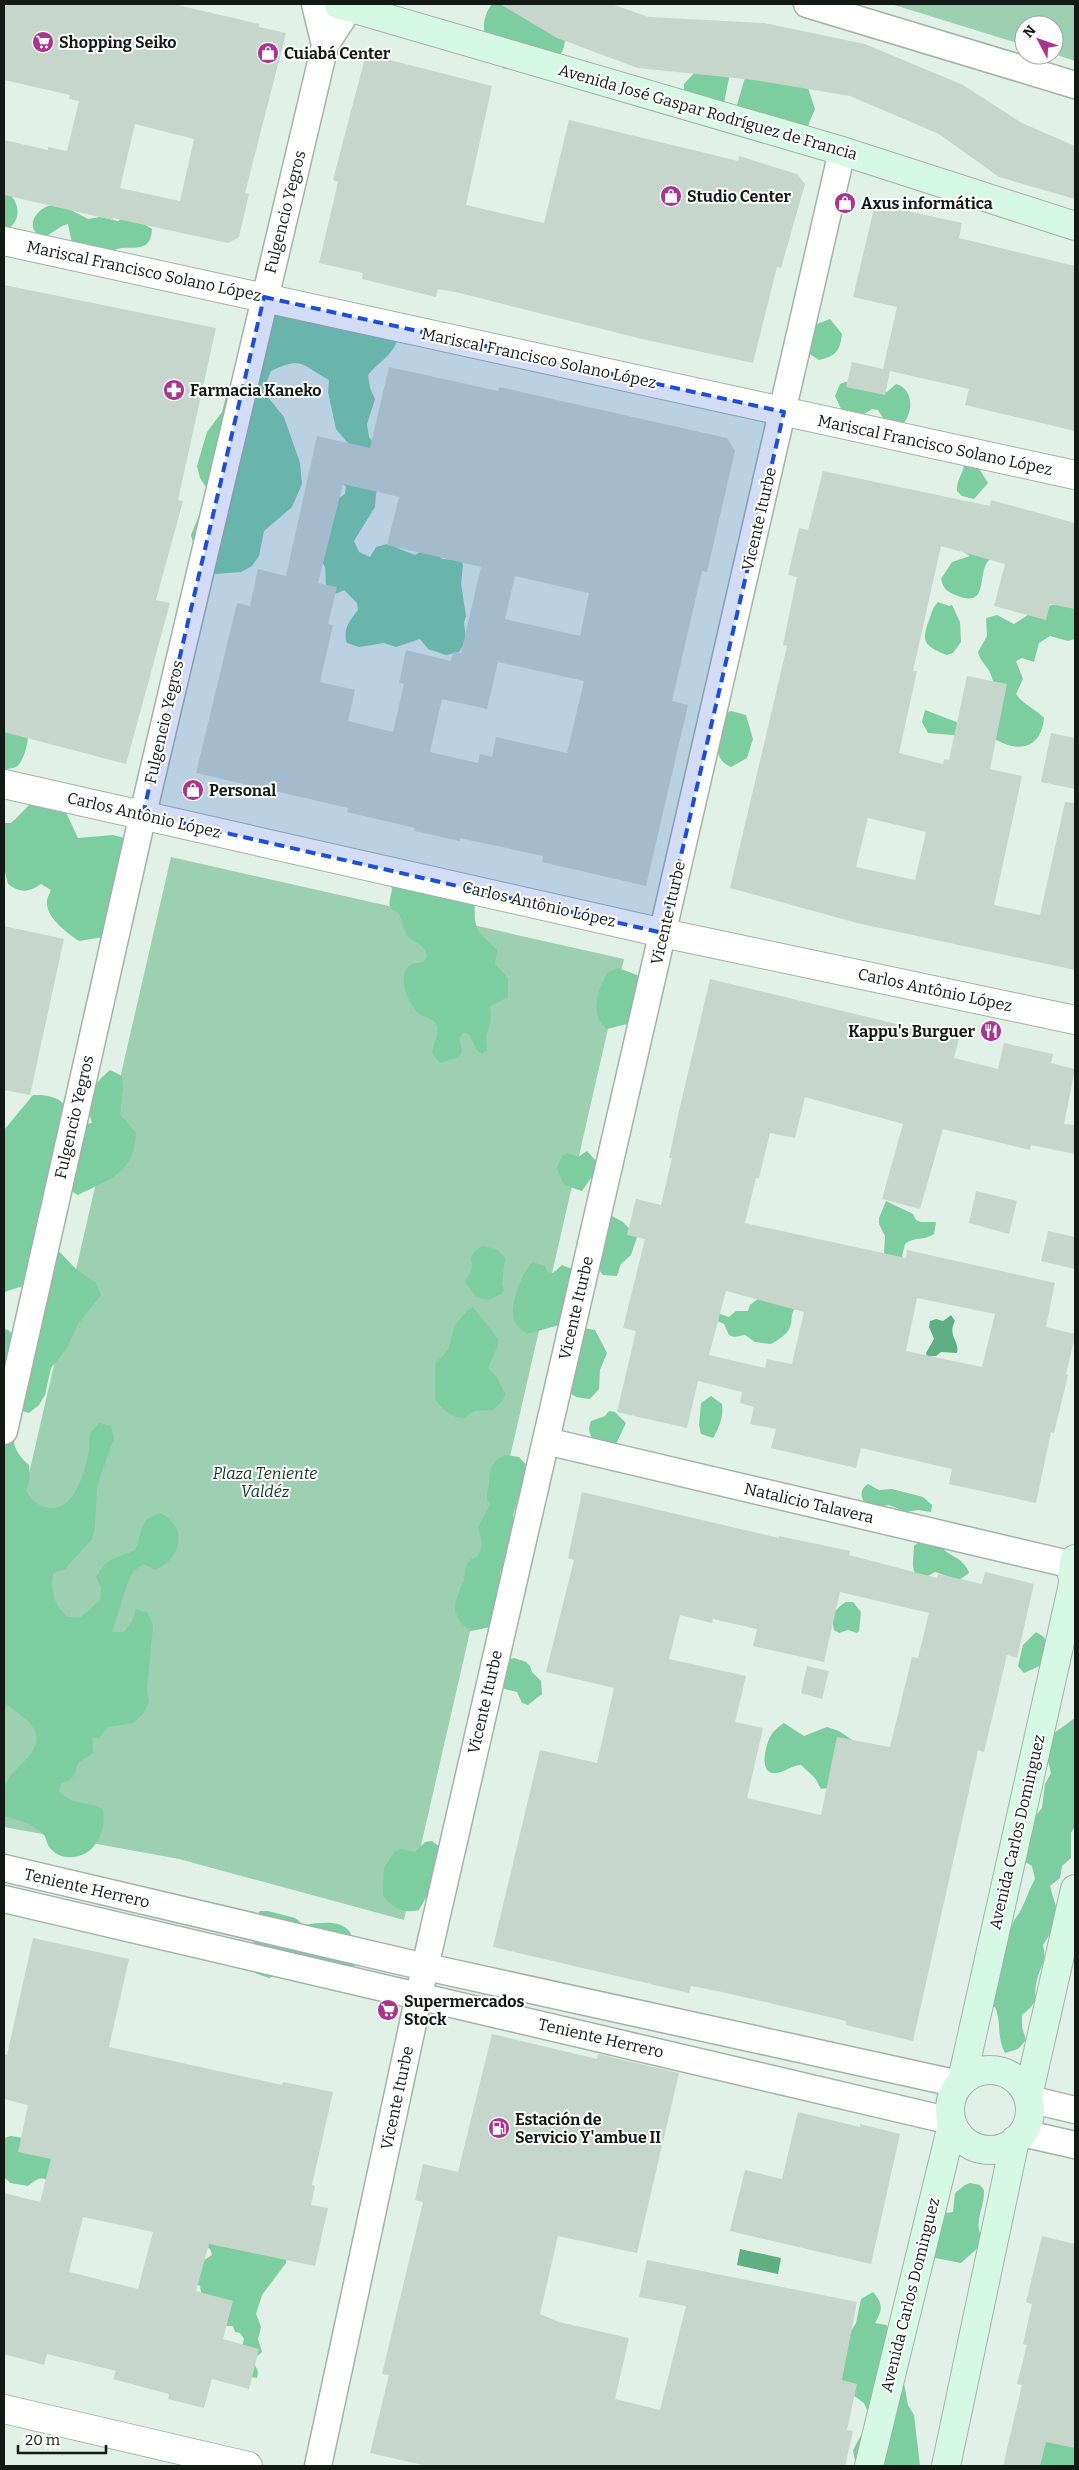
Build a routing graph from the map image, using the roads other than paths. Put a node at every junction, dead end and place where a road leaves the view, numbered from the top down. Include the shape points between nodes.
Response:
1 (314, 4) edge
2 (807, 4) edge
3 (346, 5) edge
4 (325, 45) junction
5 (1075, 85) edge
6 (842, 151) junction
7 (1075, 226) edge
8 (4, 241) edge
9 (264, 298) junction
10 (784, 412) junction
11 (1075, 475) edge
12 (4, 784) edge
13 (142, 814) junction
14 (663, 933) junction
15 (1075, 1020) edge
16 (4, 1431) edge
17 (546, 1441) junction
18 (1074, 1575) edge
19 (4, 1868) edge
20 (1075, 1889) edge
21 (4, 1899) edge
22 (170, 1907) junction
23 (162, 1936) junction
24 (424, 1966) junction
25 (419, 1994) junction
26 (673, 2021) junction
27 (666, 2053) junction
28 (960, 2082) junction
29 (1028, 2098) junction
30 (1075, 2110) edge
31 (951, 2123) junction
32 (1019, 2137) junction
33 (1075, 2145) edge
34 (4, 2409) edge
35 (248, 2466) edge
36 (318, 2466) edge
37 (868, 2466) edge
38 (946, 2466) edge

1 - 4 street, Fulgencio Yegros
2 - 5 street
3 - 4 street, Fulgencio Yegros
3 - 6 main road, Avenida José Gaspar Rodríguez de Francia
4 - 9 street, Fulgencio Yegros
6 - 7 main road, Avenida José Gaspar Rodríguez de Francia
6 - 10 street, Vicente Iturbe
8 - 9 street, Mariscal Francisco Solano López
9 - 10 street, Mariscal Francisco Solano López
9 - 13 street, Fulgencio Yegros
10 - 11 street, Mariscal Francisco Solano López
10 - 14 street, Vicente Iturbe
12 - 13 street, Carlos Antônio López
13 - 14 street, Carlos Antônio López
13 - 16 street, Fulgencio Yegros
14 - 15 street, Carlos Antônio López
14 - 17 street, Vicente Iturbe
17 - 18 street, Natalicio Talavera
17 - 24 street, Vicente Iturbe
18 - 28 main road, Avenida Carlos Dominguez
19 - 22 street, Teniente Herrero
20 - 29 main road
21 - 23 street, Teniente Herrero
22 - 23 street, Teniente Herrero
22 - 24 street, Teniente Herrero
23 - 25 street, Teniente Herrero
24 - 25 street, Vicente Iturbe
24 - 26 street, Teniente Herrero
25 - 27 street, Teniente Herrero
25 - 36 street, Vicente Iturbe
26 - 27 street
26 - 28 street, Teniente Herrero
27 - 31 street, Teniente Herrero
28 - 29 main road via 979,2071 1000,2070 1017,2080
28 - 31 main road via 950,2102
29 - 30 street
29 - 32 main road via 1029,2120
31 - 32 main road via 966,2143 980,2149 995,2150
31 - 37 main road, Avenida Carlos Dominguez
32 - 33 street
32 - 38 main road
34 - 35 street

